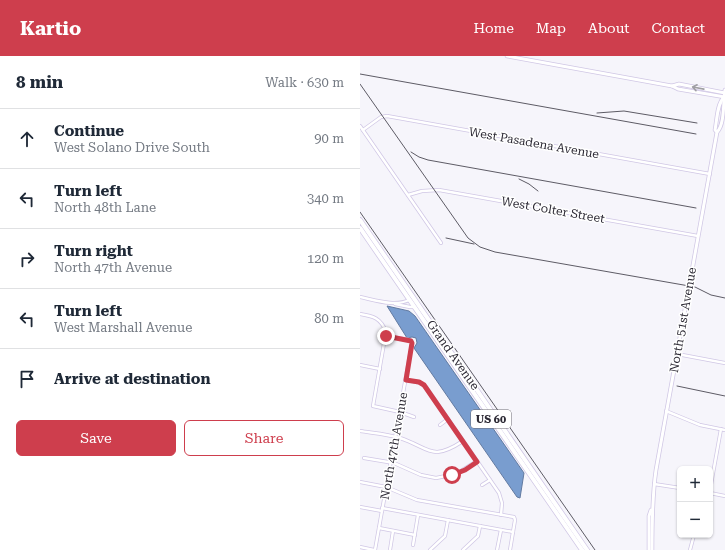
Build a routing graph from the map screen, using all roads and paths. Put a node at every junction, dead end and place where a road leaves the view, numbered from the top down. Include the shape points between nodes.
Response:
1 (507, 56) edge
2 (725, 94) edge
3 (360, 126) edge
4 (363, 130) junction
5 (710, 174) junction
6 (408, 195) junction
7 (360, 220) edge
8 (360, 228) edge
9 (698, 236) junction
10 (441, 243) dead end
11 (360, 297) edge
12 (409, 300) junction
13 (392, 303) junction
14 (414, 307) junction
15 (360, 314) edge
16 (426, 317) junction
17 (386, 336) junction
18 (677, 354) junction
19 (725, 363) edge
20 (360, 365) edge
21 (380, 369) junction
22 (406, 380) junction
23 (666, 411) junction
24 (400, 412) junction
25 (414, 417) dead end
26 (448, 419) junction
27 (440, 425) dead end
28 (721, 429) junction
29 (725, 430) edge
30 (360, 431) edge
31 (395, 437) junction
32 (463, 441) junction
33 (364, 458) dead end
34 (391, 462) junction
35 (477, 462) junction
36 (713, 473) edge
37 (490, 480) junction
38 (360, 482) edge
39 (654, 484) junction
40 (482, 485) dead end
41 (386, 487) junction
42 (677, 488) edge
43 (713, 494) edge
44 (725, 496) edge
45 (360, 507) edge
46 (651, 509) junction
47 (382, 510) junction
48 (418, 515) junction
49 (501, 515) junction
50 (448, 520) junction
51 (480, 526) junction
52 (379, 528) junction
53 (501, 530) junction
54 (393, 531) junction
55 (513, 532) junction
56 (414, 535) junction
57 (693, 538) edge
58 (413, 544) dead end
59 (360, 548) edge
60 (374, 550) edge
61 (390, 550) edge
62 (430, 550) edge
63 (462, 550) edge
64 (497, 550) edge
65 (510, 550) edge
66 (582, 550) edge
67 (588, 550) edge
68 (648, 550) edge
69 (652, 550) edge
70 (690, 550) edge

1 - 2 main road
2 - 5 main road, North 51st Avenue
3 - 4 street
4 - 5 street, West Pasadena Avenue via 381,117 387,116
4 - 6 street
5 - 9 main road, North 51st Avenue
6 - 9 street, West Colter Street via 439,190
6 - 10 street
7 - 16 highway, Grand Avenue / US 60
8 - 12 highway, Grand Avenue / US 60
9 - 18 main road, North 51st Avenue
11 - 13 street
12 - 13 street
12 - 14 highway, Grand Avenue / US 60
12 - 16 highway via 413,301
13 - 14 street
14 - 66 highway, Grand Avenue / US 60
15 - 17 street via 379,320
16 - 67 highway, Grand Avenue / US 60
17 - 21 street
17 - 22 street, North 47th Avenue via 412,343
18 - 19 street
18 - 23 main road, North 51st Avenue
20 - 21 street
21 - 24 street via 374,406
22 - 24 street, North 47th Avenue
22 - 26 street via 424,385
23 - 28 street via 700,425
23 - 39 main road, North 51st Avenue
24 - 25 street
24 - 31 street, North 47th Avenue
26 - 27 street
26 - 32 street
28 - 29 street
28 - 36 street
30 - 31 street
31 - 32 street via 436,453 448,450
31 - 34 street, North 47th Avenue
32 - 35 street
33 - 34 street
34 - 35 street via 424,476 436,478 453,476
34 - 41 street, North 47th Avenue
35 - 37 street
37 - 40 street
37 - 49 street via 501,497
38 - 41 street
39 - 42 street
39 - 46 main road, North 51st Avenue
41 - 47 street, North 47th Avenue
41 - 49 street via 416,500
43 - 44 street
45 - 47 street
46 - 68 main road, North 51st Avenue
46 - 69 main road, North 51st Avenue
47 - 48 street
47 - 52 street, North 47th Avenue
48 - 50 street
48 - 56 street
49 - 55 street via 515,518
50 - 51 street
50 - 62 street via 445,536
51 - 53 street
51 - 63 street via 478,536
52 - 54 street
52 - 60 street, North 47th Avenue
53 - 55 street
53 - 64 street
54 - 56 street
54 - 61 street
55 - 65 street
56 - 58 street
57 - 70 street
59 - 60 street

